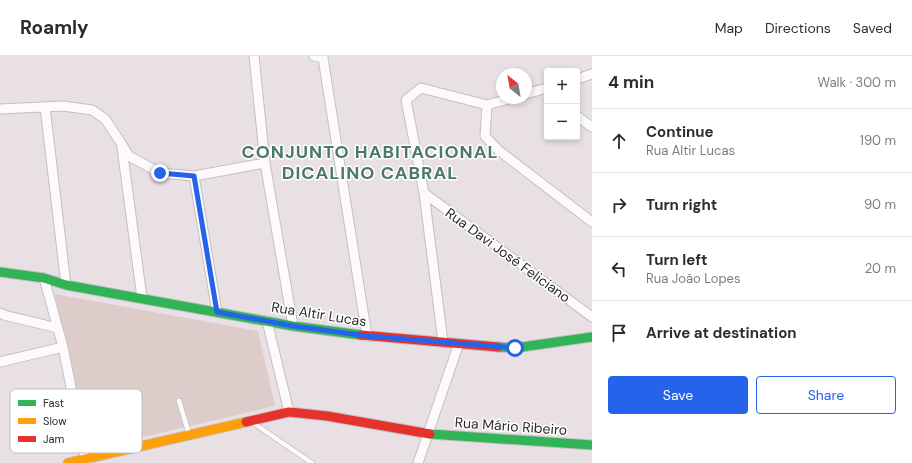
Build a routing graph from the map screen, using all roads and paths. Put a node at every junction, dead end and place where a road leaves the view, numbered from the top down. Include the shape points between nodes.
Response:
1 (254, 56) edge
2 (314, 56) edge
3 (592, 74) edge
4 (580, 78) edge
5 (544, 91) edge
6 (532, 93) edge
7 (496, 103) edge
8 (487, 106) junction
9 (45, 107) junction
10 (0, 109) edge
11 (580, 118) edge
12 (592, 126) edge
13 (121, 142) junction
14 (264, 163) junction
15 (194, 176) junction
16 (424, 193) junction
17 (592, 222) edge
18 (0, 272) edge
19 (44, 278) junction
20 (66, 285) junction
21 (142, 298) junction
22 (217, 312) junction
23 (0, 313) edge
24 (592, 317) edge
25 (267, 321) junction
26 (293, 326) junction
27 (58, 328) junction
28 (367, 336) junction
29 (592, 337) edge
30 (443, 342) junction
31 (458, 343) junction
32 (63, 347) junction
33 (0, 362) edge
34 (71, 389) edge
35 (179, 401) dead end
36 (289, 412) junction
37 (249, 420) junction
38 (189, 434) junction
39 (428, 434) junction
40 (142, 446) edge
41 (592, 446) edge
42 (117, 453) edge
43 (86, 461) edge
44 (68, 463) edge
45 (312, 463) edge
46 (418, 463) edge

1 - 14 street
2 - 28 street via 323,58
3 - 4 street
5 - 6 street
7 - 8 street
8 - 16 street via 421,88 406,100
8 - 17 street via 485,136 498,150
9 - 10 street
9 - 13 street via 63,106 92,110 104,119
9 - 20 street
11 - 12 street
13 - 15 street via 129,156 160,173
13 - 21 street
14 - 15 street
14 - 26 street
15 - 22 street
16 - 24 street, Rua Davi José Feliciano
16 - 30 street
18 - 19 street, Rua Altir Lucas
19 - 20 street, Rua Altir Lucas
19 - 27 street
20 - 21 street, Rua Altir Lucas
21 - 22 street, Rua Altir Lucas
22 - 25 street, Rua Altir Lucas
23 - 27 street
25 - 26 street, Rua Altir Lucas
25 - 36 street
26 - 28 street, Rua Altir Lucas
27 - 32 street
28 - 30 street, Rua Altir Lucas
29 - 31 street, Rua Altir Lucas via 515,348
30 - 31 street, Rua Altir Lucas
31 - 39 street
32 - 33 street
32 - 34 street
35 - 38 lane
36 - 37 street, Rua Mário Ribeiro
36 - 39 street, Rua Mário Ribeiro
37 - 38 street, Rua Mário Ribeiro
37 - 45 lane
38 - 40 street, Rua Mário Ribeiro
39 - 41 street, Rua Mário Ribeiro
39 - 46 street
42 - 43 street, Rua Mário Ribeiro
43 - 44 street, Rua Mário Ribeiro

